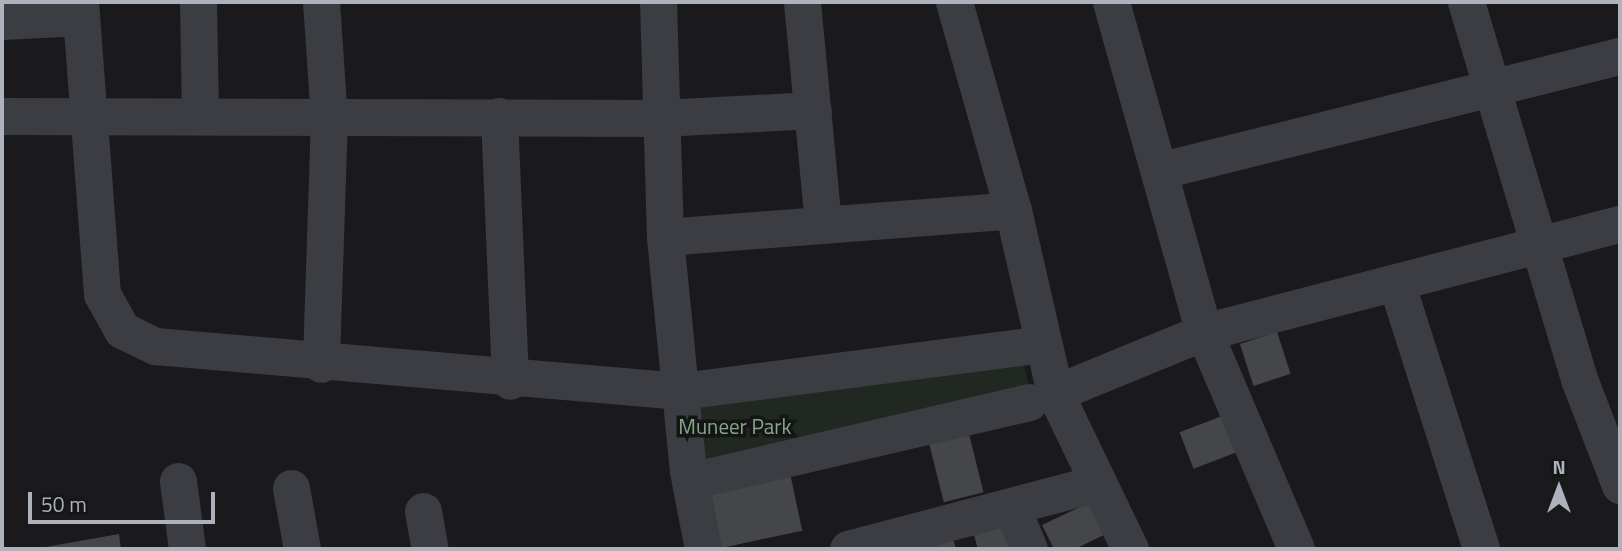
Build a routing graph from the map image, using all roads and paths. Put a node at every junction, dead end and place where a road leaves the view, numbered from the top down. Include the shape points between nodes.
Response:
1 (198, 2) edge
2 (321, 2) edge
3 (658, 2) edge
4 (802, 2) edge
5 (954, 2) edge
6 (1111, 2) edge
7 (1466, 2) edge
8 (80, 10) edge
9 (2, 21) edge
10 (1620, 57) edge
11 (1491, 90) junction
12 (813, 110) junction
13 (200, 113) junction
14 (88, 114) junction
15 (2, 116) edge
16 (499, 116) junction
17 (329, 118) junction
18 (661, 118) junction
19 (1162, 170) junction
20 (1013, 210) junction
21 (823, 224) junction
22 (1620, 224) edge
23 (665, 237) junction
24 (1539, 246) junction
25 (1396, 282) junction
26 (1204, 332) junction
27 (1043, 344) junction
28 (321, 364) junction
29 (510, 381) junction
30 (681, 391) junction
31 (1042, 398) junction
32 (178, 481) dead end
33 (690, 481) junction
34 (1098, 483) junction
35 (1620, 485) edge
36 (291, 488) dead end
37 (1012, 508) junction
38 (423, 511) dead end
39 (187, 549) edge
40 (302, 549) edge
41 (430, 549) edge
42 (703, 549) edge
43 (848, 549) edge
44 (1029, 549) edge
45 (1130, 549) edge
46 (1296, 549) edge
47 (1481, 549) edge

1 - 13 street
2 - 17 street
3 - 18 street
4 - 12 street
5 - 20 street
6 - 19 street
7 - 11 street
8 - 9 street
8 - 14 street
10 - 11 street
11 - 19 street
11 - 24 street
12 - 18 street
12 - 21 street
13 - 14 street
13 - 17 street
14 - 15 street
14 - 28 street via 97,274 122,330 155,346
16 - 17 street
16 - 18 street
16 - 29 street
17 - 28 street
18 - 23 street
19 - 26 street
20 - 21 street
20 - 27 street
21 - 23 street
22 - 24 street
23 - 30 street
24 - 25 street
24 - 35 street
25 - 26 street
25 - 47 street
26 - 31 street
26 - 46 street
27 - 30 street
27 - 31 street
28 - 29 street
29 - 30 street
30 - 33 street
31 - 33 street
31 - 34 street
32 - 39 street
33 - 42 street
34 - 37 street
34 - 45 street
36 - 40 street
37 - 43 street
37 - 44 street
38 - 41 street

